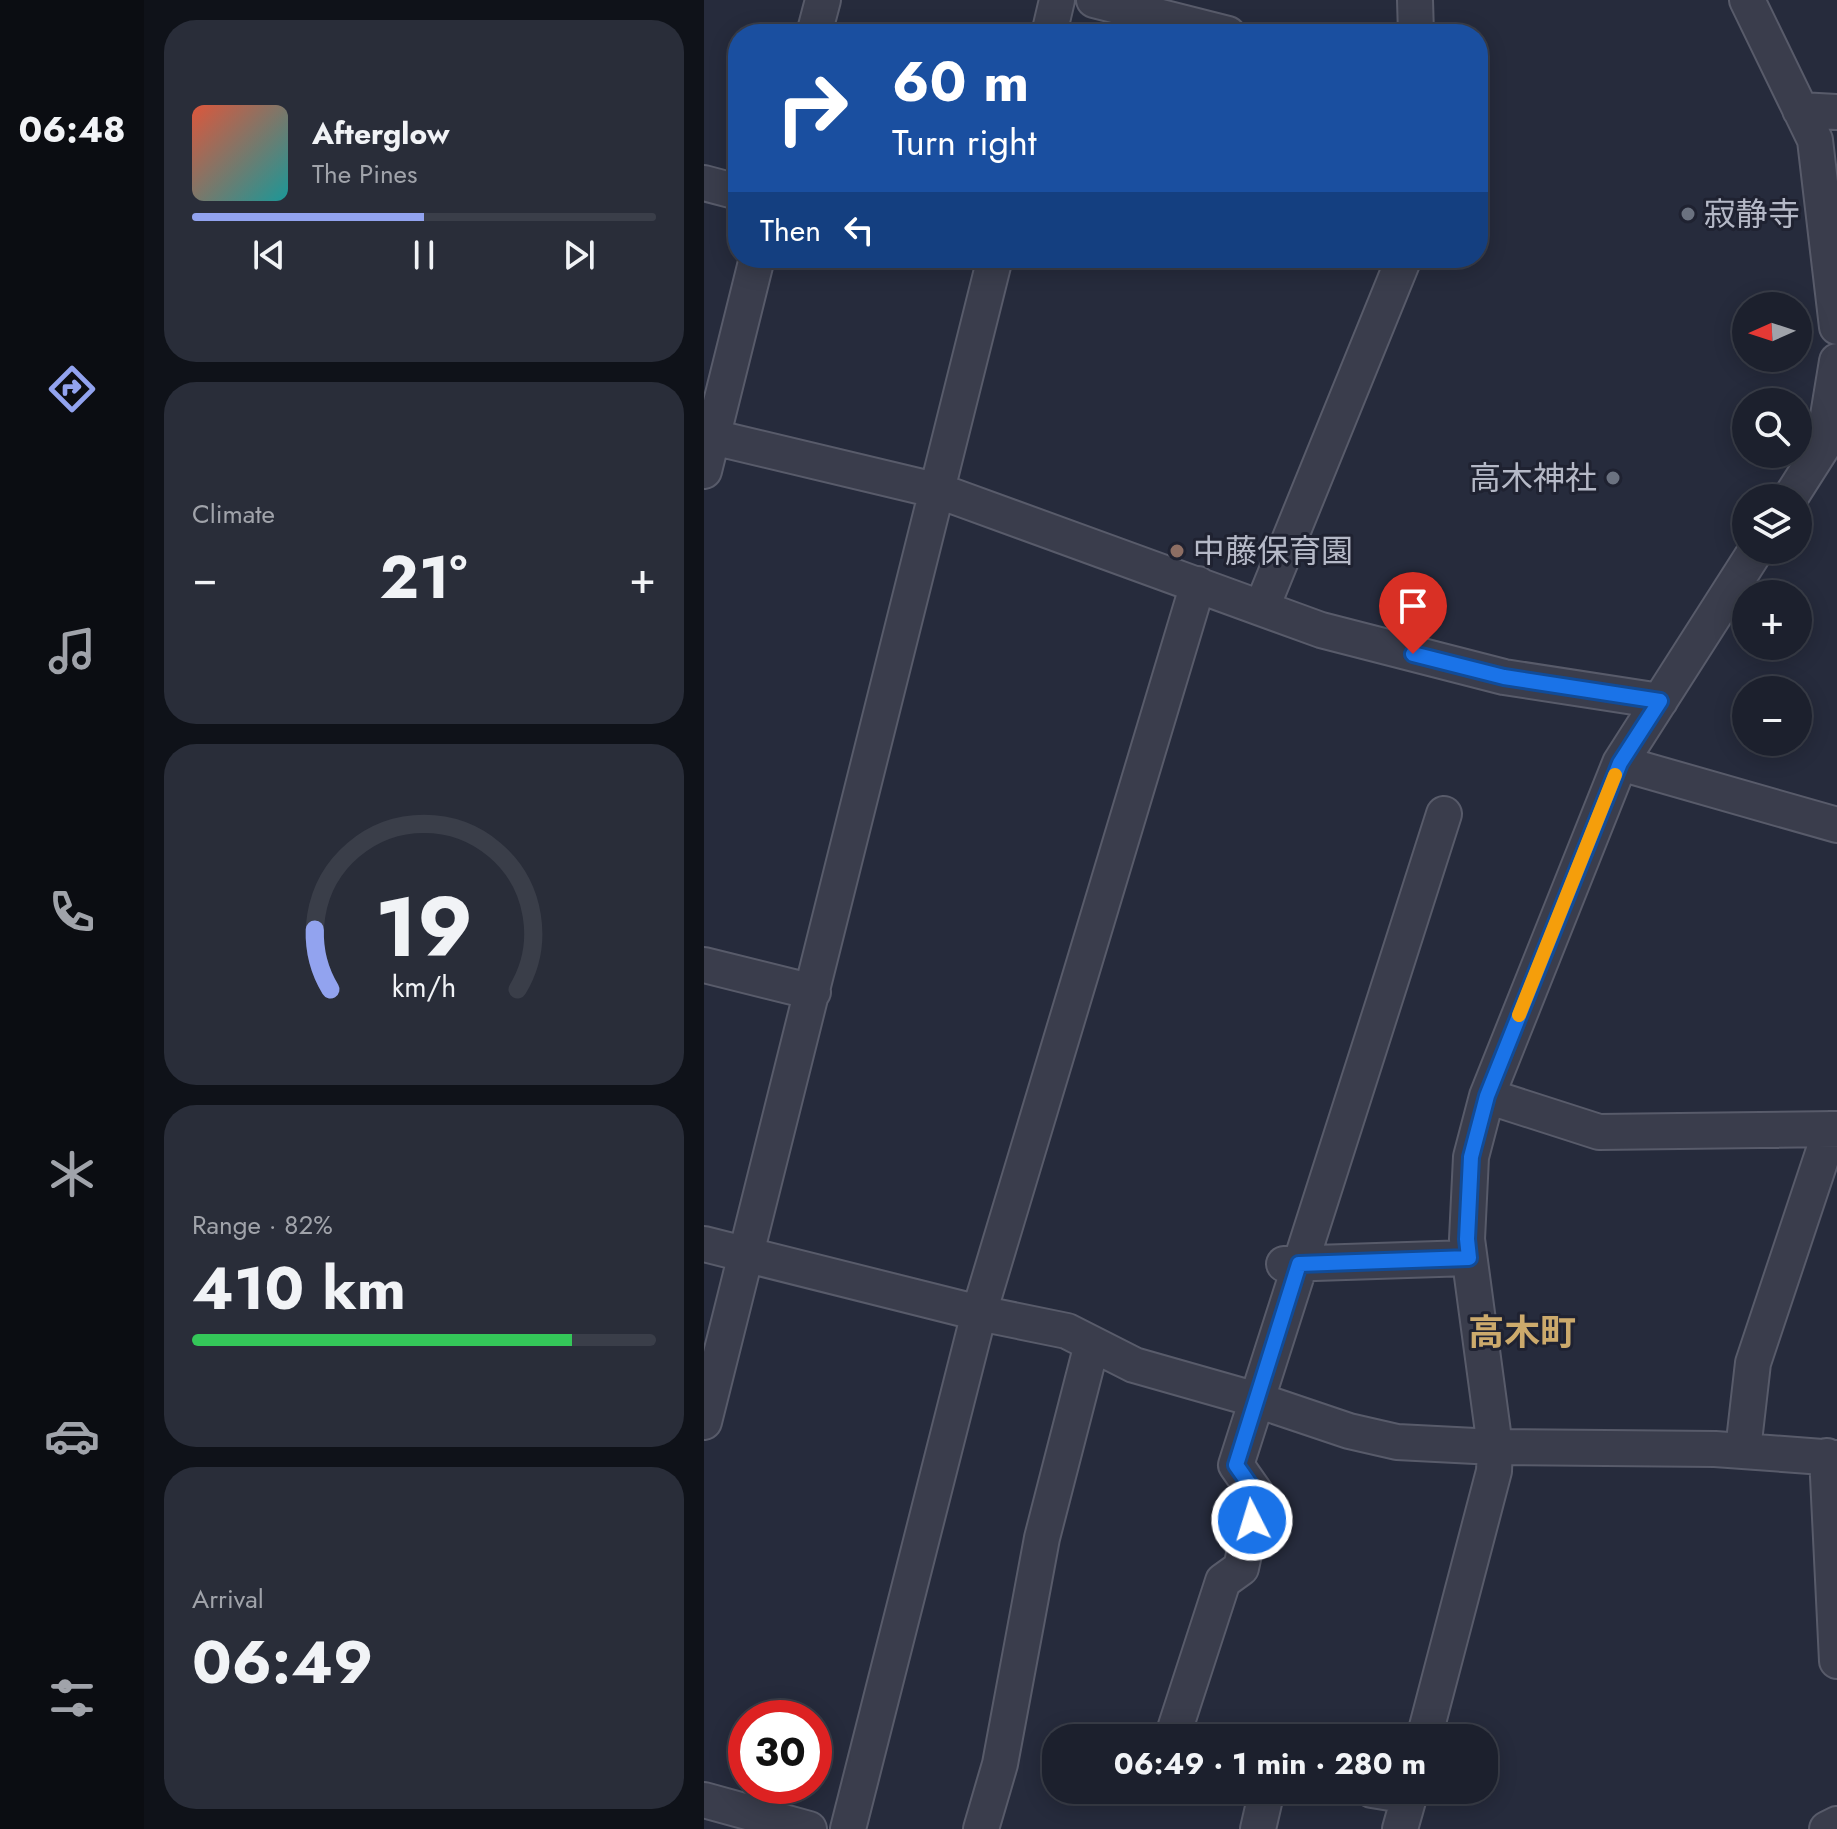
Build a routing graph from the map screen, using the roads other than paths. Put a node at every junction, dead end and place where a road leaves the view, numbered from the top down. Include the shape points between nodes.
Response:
1 (823, 0) edge
2 (1057, 0) edge
3 (1094, 0) edge
4 (1415, 0) edge
5 (1747, 0) edge
6 (817, 24) edge
7 (1051, 24) edge
8 (1189, 24) edge
9 (1416, 24) edge
10 (1800, 110) junction
11 (1837, 112) edge
12 (704, 183) edge
13 (728, 189) edge
14 (754, 268) edge
15 (993, 268) edge
16 (1400, 268) edge
17 (1837, 327) edge
18 (1837, 361) edge
19 (708, 436) edge
20 (704, 471) edge
21 (1799, 484) edge
22 (939, 491) junction
23 (1747, 564) edge
24 (1198, 584) junction
25 (1262, 607) junction
26 (1660, 701) junction
27 (1620, 763) junction
28 (1444, 814) dead end
29 (1837, 825) edge
30 (704, 965) edge
31 (813, 992) junction
32 (1487, 1096) junction
33 (1834, 1129) edge
34 (704, 1244) edge
35 (747, 1254) junction
36 (1469, 1258) junction
37 (1292, 1264) junction
38 (979, 1313) junction
39 (1092, 1344) junction
40 (1257, 1400) junction
41 (704, 1422) edge
42 (1495, 1447) junction
43 (1743, 1450) junction
44 (1832, 1457) edge
45 (1837, 1661) edge
46 (1177, 1724) edge
47 (1428, 1724) edge
48 (704, 1800) edge
49 (1264, 1804) edge
50 (1407, 1804) edge
51 (1837, 1824) edge
52 (809, 1829) edge
53 (848, 1829) edge
54 (981, 1829) edge
55 (1258, 1829) edge
56 (1400, 1829) edge
57 (1827, 1829) edge

1 - 6 street
2 - 7 street
3 - 8 street
4 - 9 street
5 - 10 street
10 - 11 street
10 - 17 street via 1815,140
12 - 13 street
14 - 19 street
15 - 22 street
16 - 25 street
18 - 21 street via 1823,446
19 - 20 street
19 - 22 street
22 - 24 street
22 - 31 street
23 - 26 street
24 - 25 street
24 - 38 street
25 - 26 street via 1321,630 1504,677
26 - 27 street
27 - 29 street
27 - 32 street
28 - 37 street
30 - 31 street
31 - 35 street
32 - 33 street via 1599,1132
32 - 36 street via 1471,1157
33 - 43 street via 1753,1363
34 - 35 street
35 - 38 street
35 - 41 street
36 - 37 street
36 - 42 street
37 - 40 street
38 - 39 street via 1067,1331
38 - 53 street
39 - 40 street via 1134,1365
39 - 54 street via 1042,1538 1000,1764
40 - 42 street via 1397,1442
40 - 46 street via 1236,1465 1257,1495 1241,1568 1223,1581
42 - 43 street
42 - 47 street via 1494,1471
43 - 44 street
44 - 45 street
48 - 52 street
49 - 55 street
50 - 56 street
51 - 57 street

